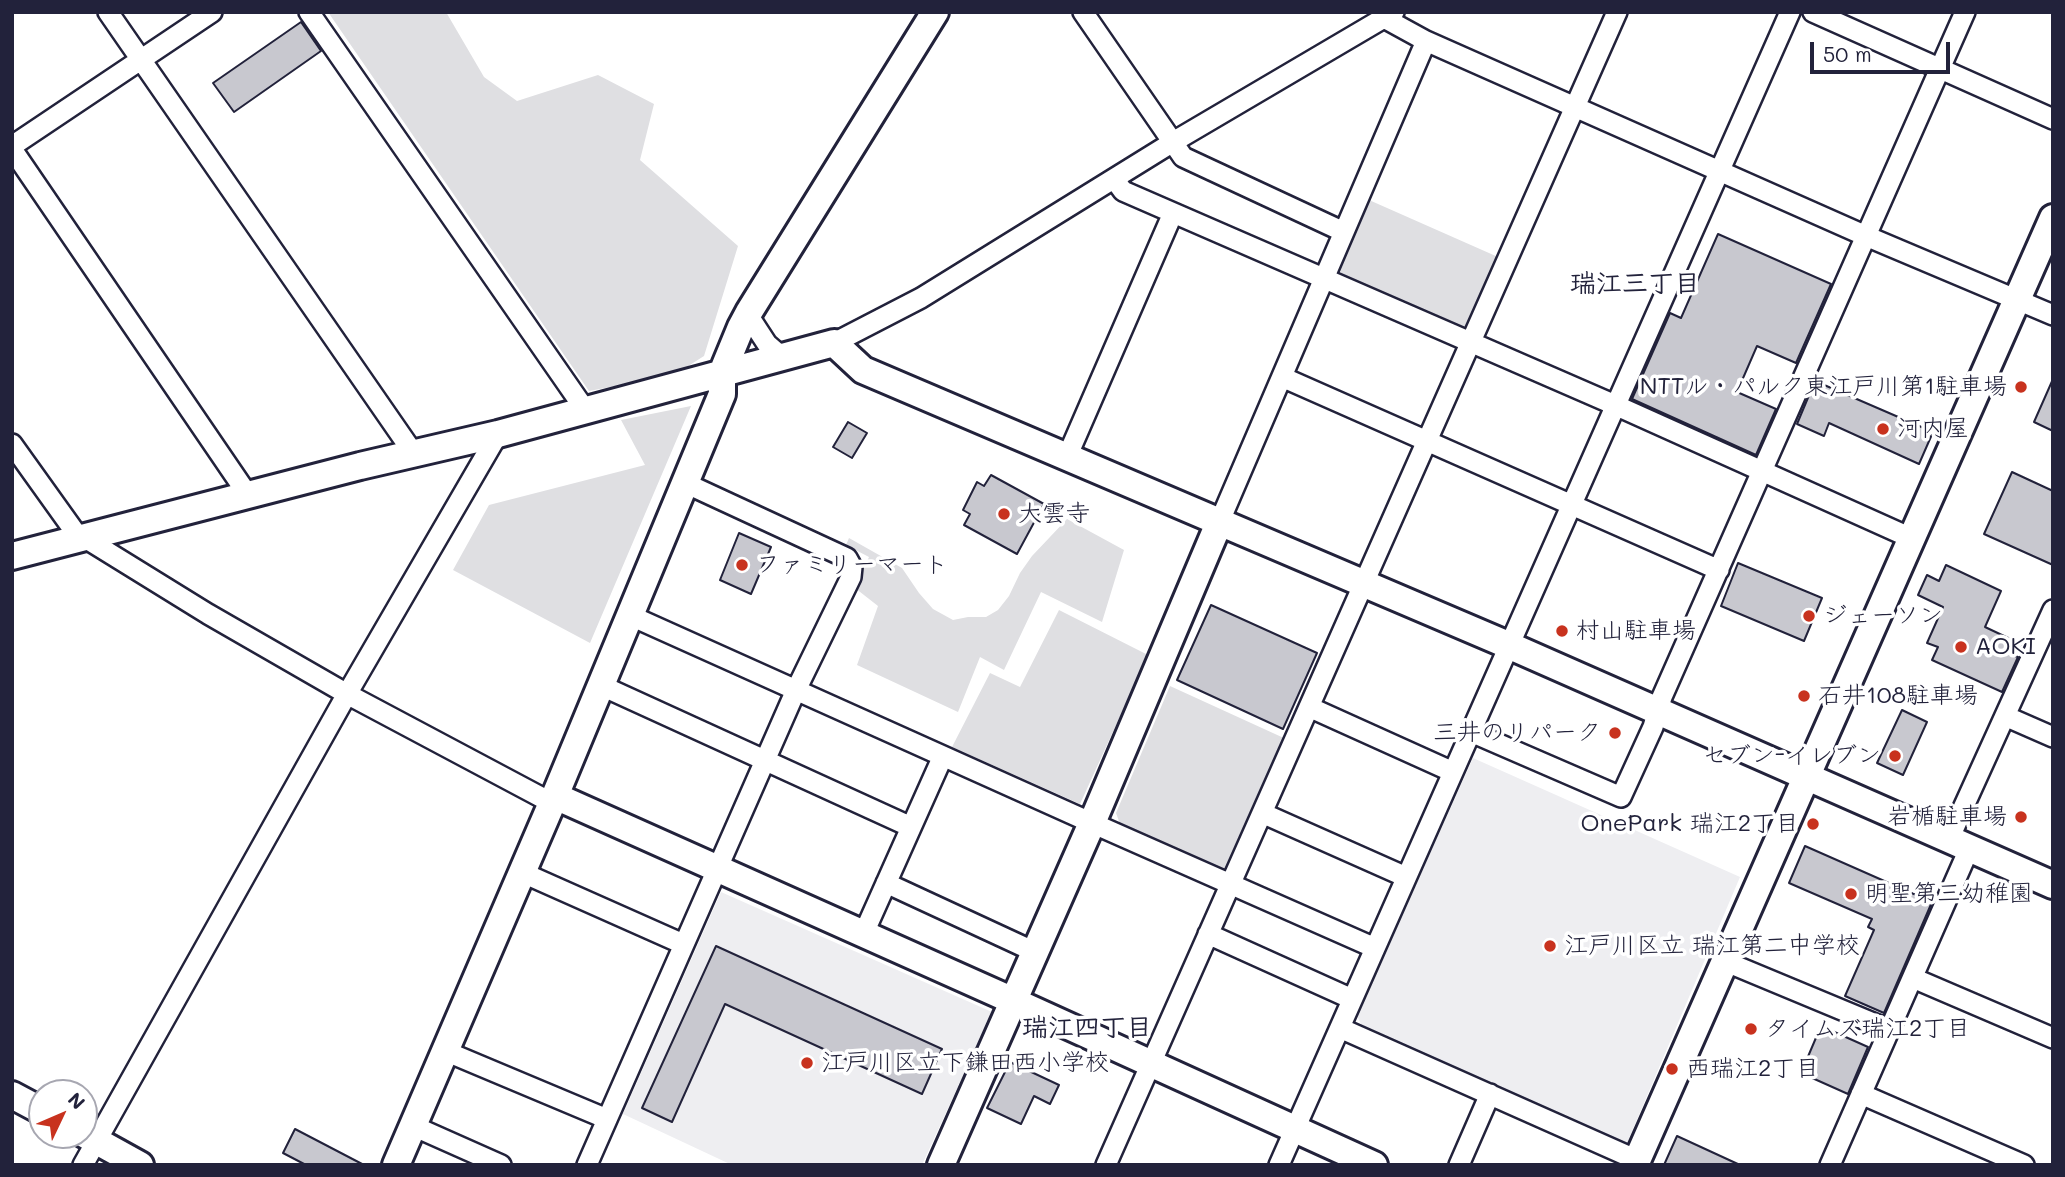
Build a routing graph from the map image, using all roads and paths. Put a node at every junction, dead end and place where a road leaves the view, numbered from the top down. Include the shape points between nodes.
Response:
1 (108, 12) edge
2 (212, 12) edge
3 (309, 12) edge
4 (935, 12) edge
5 (1083, 12) edge
6 (1616, 12) edge
7 (1790, 12) edge
8 (1813, 12) edge
9 (1965, 12) edge
10 (1389, 15) edge
11 (1426, 41) junction
12 (141, 59) junction
13 (1939, 68) junction
14 (1574, 106) junction
15 (2053, 119) edge
16 (1173, 142) junction
17 (12, 147) edge
18 (1720, 172) junction
19 (1115, 180) junction
20 (1173, 213) junction
21 (2053, 218) edge
22 (1344, 232) junction
23 (1866, 236) junction
24 (1324, 278) junction
25 (2017, 300) junction
26 (749, 312) junction
27 (2053, 315) edge
28 (834, 343) junction
29 (1471, 343) junction
30 (784, 356) junction
31 (722, 373) junction
32 (1282, 377) junction
33 (1615, 405) junction
34 (586, 411) junction
35 (498, 434) junction
36 (1427, 441) junction
37 (12, 444) edge
38 (414, 454) junction
39 (1067, 457) junction
40 (1762, 472) junction
41 (685, 483) junction
42 (248, 495) junction
43 (1571, 504) junction
44 (1219, 523) junction
45 (83, 538) junction
46 (1911, 538) junction
47 (12, 555) edge
48 (1719, 570) junction
49 (1363, 584) junction
50 (2053, 610) edge
51 (629, 615) junction
52 (1508, 645) junction
53 (600, 685) junction
54 (796, 690) junction
55 (347, 694) junction
56 (1309, 707) junction
57 (1658, 711) junction
58 (2005, 716) junction
59 (1471, 732) junction
60 (2053, 737) edge
61 (943, 756) junction
62 (765, 760) junction
63 (1453, 772) junction
64 (1807, 778) junction
65 (553, 800) junction
66 (1262, 813) junction
67 (1092, 823) junction
68 (911, 827) junction
69 (1959, 844) junction
70 (717, 870) junction
71 (521, 872) junction
72 (1406, 877) junction
73 (886, 883) junction
74 (1230, 884) junction
75 (2053, 885) edge
76 (863, 934) junction
77 (1208, 934) junction
78 (683, 944) junction
79 (1375, 948) junction
80 (1035, 952) junction
81 (1724, 961) junction
82 (1913, 978) junction
83 (1352, 999) junction
84 (1013, 1002) junction
85 (1340, 1027) junction
86 (1889, 1030) junction
87 (2053, 1038) edge
88 (445, 1051) junction
89 (1151, 1064) junction
90 (1490, 1094) junction
91 (1861, 1094) junction
92 (12, 1095) edge
93 (28, 1104) edge
94 (607, 1119) junction
95 (98, 1123) edge
96 (411, 1125) junction
97 (1295, 1129) junction
98 (98, 1142) edge
99 (1636, 1162) edge
100 (944, 1164) edge
101 (139, 1165) edge
102 (396, 1165) edge
103 (501, 1165) edge
104 (587, 1165) edge
105 (1107, 1165) edge
106 (1279, 1165) edge
107 (1374, 1165) edge
108 (1459, 1165) edge
109 (1830, 1165) edge
110 (2024, 1165) edge

1 - 12 street
2 - 12 street
3 - 34 street
4 - 26 street
5 - 16 street
6 - 14 street
7 - 18 street
8 - 13 street
9 - 13 street
10 - 11 street
10 - 16 street
11 - 14 street
11 - 22 street
12 - 17 street
12 - 38 street
13 - 15 street
13 - 23 street
14 - 18 street
14 - 29 street
16 - 19 street
16 - 22 street via 1183,157
17 - 42 street
18 - 23 street
18 - 33 street
19 - 20 street via 1123,191
19 - 28 street via 921,298
20 - 24 street
20 - 39 street
21 - 25 street
22 - 24 street
23 - 25 street
23 - 40 street
24 - 29 street
24 - 32 street
25 - 27 street
25 - 46 street
26 - 30 street via 768,344
26 - 31 street
28 - 30 street
28 - 39 street via 863,370
29 - 33 street
29 - 36 street
30 - 31 street
31 - 34 street
31 - 41 street via 722,394
32 - 36 street
32 - 44 street
33 - 40 street
33 - 43 street
34 - 35 street
35 - 38 street
35 - 55 street
36 - 43 street
36 - 49 street
37 - 45 street
38 - 42 street
39 - 44 street
40 - 46 street
40 - 48 street
41 - 51 street
41 - 54 street via 847,558 852,566 851,577
42 - 45 street
43 - 48 street
43 - 52 street
44 - 49 street
44 - 67 street
45 - 47 street
45 - 55 street
46 - 64 street
48 - 57 street
49 - 52 street
49 - 56 street
50 - 58 street
51 - 53 street
51 - 54 street
52 - 57 street
52 - 59 street
53 - 62 street
53 - 65 street
54 - 61 street
54 - 62 street
55 - 65 street
55 - 95 street
56 - 63 street
56 - 66 street
57 - 59 street via 1621,797
57 - 64 street
58 - 60 street
58 - 69 street
59 - 63 street
61 - 67 street
61 - 68 street
62 - 68 street
62 - 70 street
63 - 72 street
64 - 69 street
64 - 81 street
65 - 70 street
65 - 71 street
66 - 72 street
66 - 74 street
67 - 74 street
67 - 80 street
68 - 73 street
69 - 75 street
69 - 82 street
70 - 76 street
70 - 78 street
71 - 78 street
71 - 88 street
72 - 79 street
73 - 76 street
73 - 80 street
74 - 77 street
74 - 79 street
76 - 84 street
77 - 83 street
77 - 89 street
78 - 94 street
79 - 83 street
80 - 84 street
81 - 86 street
81 - 99 street
82 - 86 street
82 - 87 street
83 - 85 street
84 - 89 street
84 - 100 street
85 - 90 street
85 - 97 street
86 - 91 street
88 - 94 street
88 - 96 street
89 - 97 street
89 - 105 street
90 - 99 street
90 - 108 street
91 - 109 street
91 - 110 street
92 - 93 street
94 - 104 street
96 - 102 street
96 - 103 street
97 - 106 street
97 - 107 street
98 - 101 street

